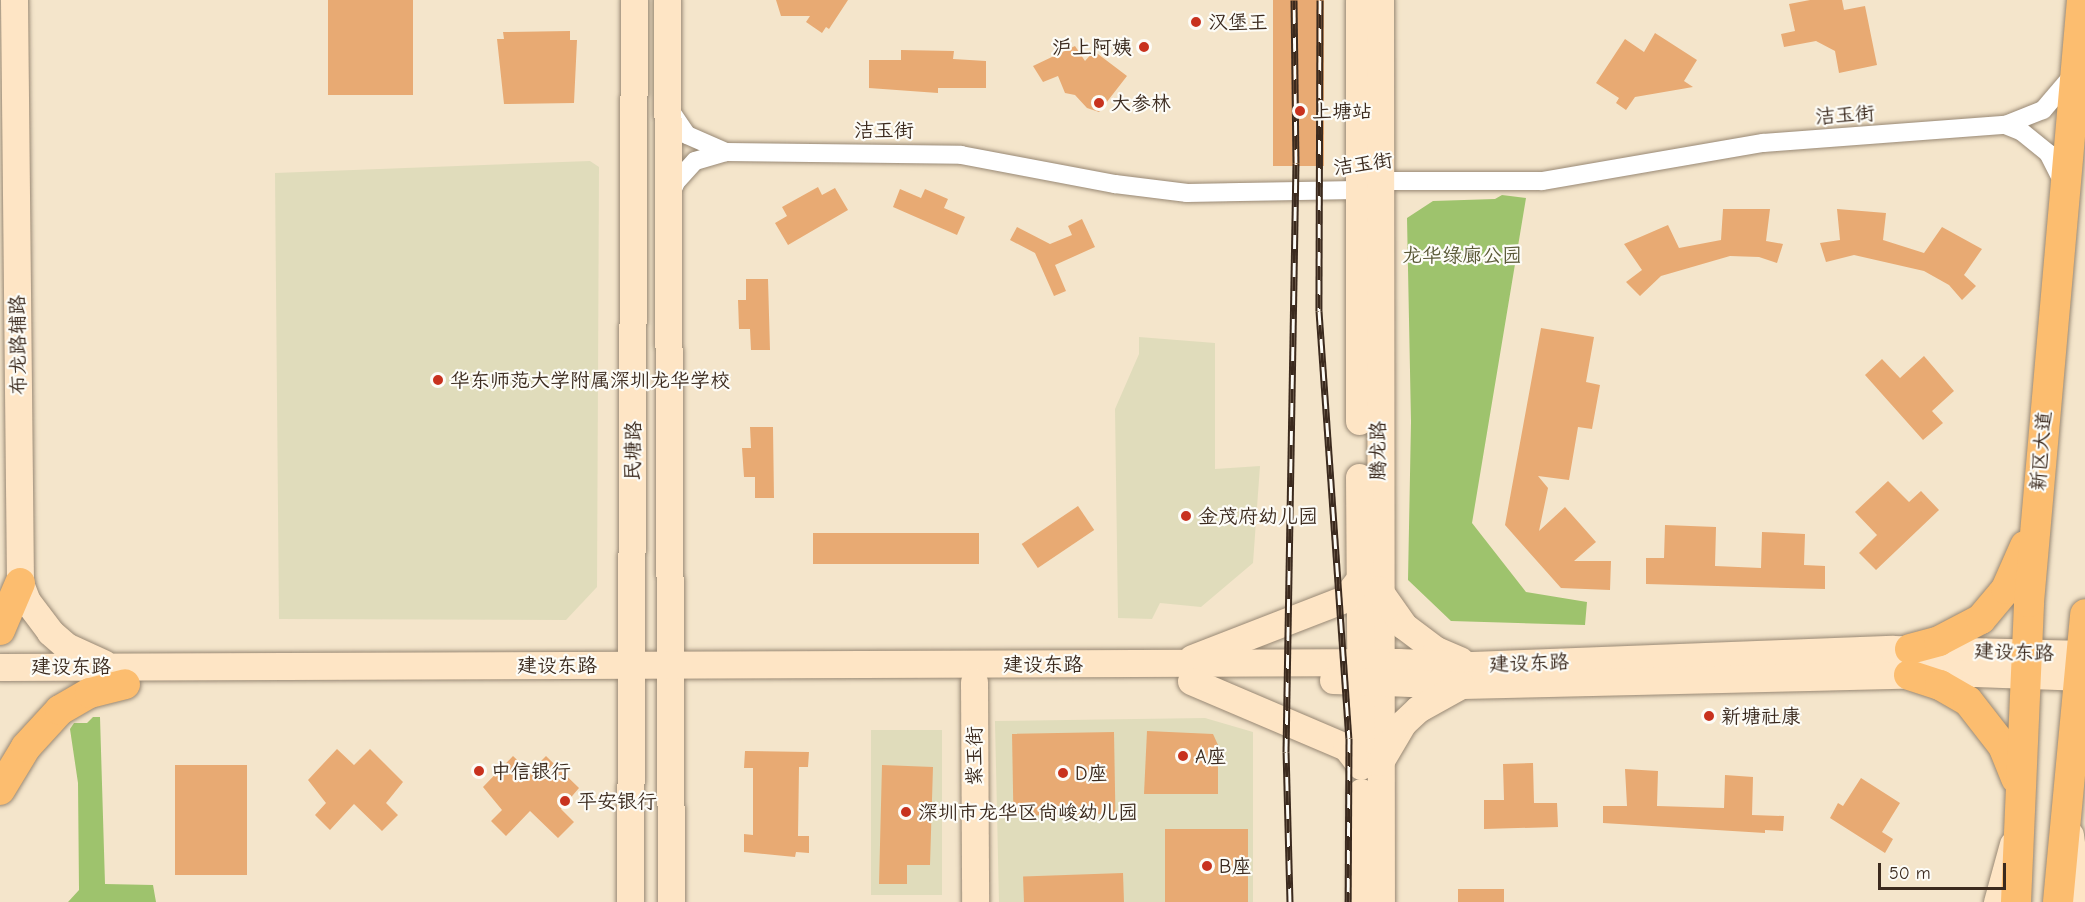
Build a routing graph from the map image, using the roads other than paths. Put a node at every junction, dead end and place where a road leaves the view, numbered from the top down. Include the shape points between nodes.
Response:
1 (14, 0) edge
2 (634, 0) edge
3 (667, 0) edge
4 (1359, 0) edge
5 (1380, 0) edge
6 (2082, 0) edge
7 (2076, 64) junction
8 (667, 99) junction
9 (2005, 125) junction
10 (726, 152) junction
11 (1368, 186) junction
12 (2065, 189) junction
13 (666, 206) junction
14 (2036, 509) junction
15 (20, 583) junction
16 (1368, 585) junction
17 (2085, 614) edge
18 (0, 630) edge
19 (1910, 662) junction
20 (2025, 663) junction
21 (2083, 665) edge
22 (0, 667) edge
23 (1369, 672) junction
24 (1184, 673) junction
25 (630, 674) junction
26 (669, 674) junction
27 (118, 675) junction
28 (1467, 675) junction
29 (974, 682) junction
30 (0, 685) edge
31 (2085, 761) edge
32 (1370, 764) junction
33 (2070, 788) junction
34 (0, 790) edge
35 (2019, 794) junction
36 (2068, 822) junction
37 (2017, 828) junction
38 (630, 902) edge
39 (671, 902) edge
40 (975, 902) edge
41 (1361, 902) edge
42 (1381, 902) edge
43 (1997, 902) edge
44 (2016, 902) edge
45 (2058, 902) edge
46 (2079, 902) edge

1 - 15 main road, 布龙路辅路
2 - 25 main road, 民塘路
3 - 8 main road, 民塘路
4 - 11 main road, 腾龙路
5 - 11 main road, 腾龙路
6 - 7 main road, 新区大道
7 - 9 street, 洁玉街 via 2055,100 2033,116
7 - 12 main road, 新区大道
8 - 10 street via 680,129 696,141
8 - 13 main road, 民塘路
9 - 11 street, 洁玉街 via 1753,144 1542,181
9 - 12 street via 2022,132 2048,153
10 - 11 street, 洁玉街 via 951,154 1187,193
10 - 13 street via 695,161 684,172
11 - 16 main road, 腾龙路
12 - 14 main road, 新区大道
13 - 26 main road, 民塘路
14 - 19 main road via 2018,567 1991,609
14 - 20 main road, 新区大道
15 - 18 main road
15 - 27 main road via 27,601 50,632
16 - 23 main road, 腾龙路
16 - 24 main road
16 - 28 main road via 1393,615
17 - 21 main road
19 - 20 main road, 建设东路
19 - 28 main road, 建设东路
19 - 35 main road via 1968,701 2003,746
20 - 21 main road, 建设东路
20 - 35 main road, 新区大道
21 - 33 main road
22 - 27 main road, 建设东路
23 - 24 main road, 建设东路
23 - 28 main road, 建设东路
23 - 32 main road, 腾龙路
24 - 26 main road, 建设东路
24 - 29 main road, 建设东路
24 - 32 main road via 1346,747
25 - 26 main road, 建设东路
25 - 27 main road, 建设东路
25 - 38 main road, 民塘路
26 - 29 main road, 建设东路
26 - 39 main road, 民塘路
27 - 30 main road, 建设东路
27 - 34 main road via 60,710 26,747
28 - 32 main road via 1418,709
29 - 40 main road, 紫玉街
31 - 33 main road
32 - 41 main road, 腾龙路
32 - 42 main road, 腾龙路
33 - 36 main road
35 - 37 main road, 新区大道
36 - 45 main road
36 - 46 main road
37 - 43 main road
37 - 44 main road, 新区大道

